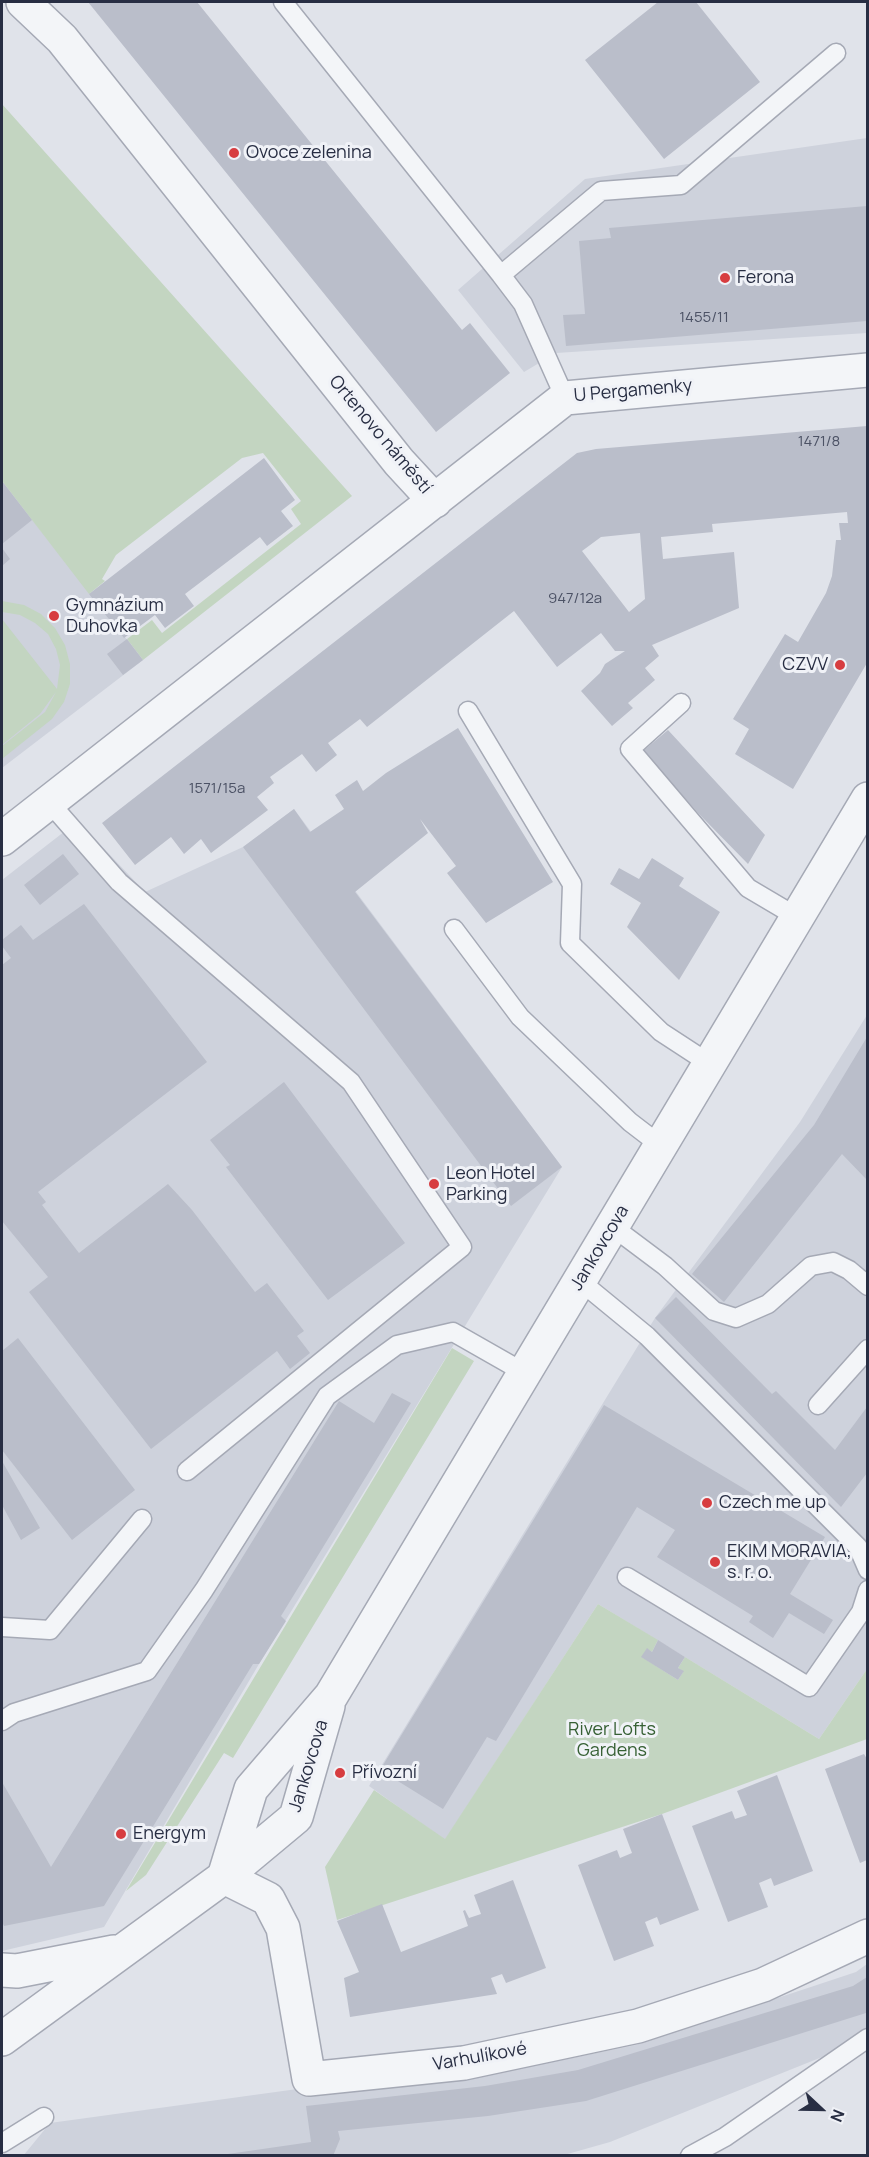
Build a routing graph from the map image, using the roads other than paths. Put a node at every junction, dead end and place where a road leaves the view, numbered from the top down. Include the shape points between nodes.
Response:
1 (22, 2) edge
2 (283, 2) edge
3 (836, 52) dead end
4 (501, 275) junction
5 (867, 370) edge
6 (565, 398) junction
7 (435, 501) junction
8 (681, 703) dead end
9 (468, 711) dead end
10 (867, 799) edge
11 (49, 802) junction
12 (2, 839) edge
13 (797, 918) junction
14 (454, 929) dead end
15 (710, 1064) junction
16 (660, 1145) junction
17 (613, 1227) junction
18 (580, 1281) junction
19 (867, 1286) edge
20 (867, 1349) edge
21 (525, 1373) junction
22 (818, 1405) dead end
23 (187, 1471) dead end
24 (142, 1519) dead end
25 (867, 1570) edge
26 (627, 1577) dead end
27 (867, 1590) edge
28 (2, 1627) edge
29 (331, 1696) junction
30 (2, 1721) edge
31 (224, 1877) junction
32 (867, 1936) edge
33 (125, 1950) junction
34 (2, 1970) edge
35 (867, 2038) edge
36 (2, 2039) edge
37 (44, 2117) dead end
38 (2, 2143) edge
39 (690, 2156) edge

1 - 7 street, Ortenovo náměstí via 63,39 399,462
2 - 4 lane
3 - 4 lane via 681,185 601,191
4 - 6 lane via 523,304
5 - 6 street, U Pergamenky
6 - 7 street, U Pergamenky
7 - 11 street, Ortenovo náměstí
8 - 13 lane via 630,749 748,888
9 - 15 lane via 572,884 570,943 662,1032
10 - 13 street, Jankovcova
11 - 12 street, Ortenovo náměstí
11 - 23 lane via 119,882 351,1082 462,1247
13 - 15 street, Jankovcova
14 - 16 lane via 520,1017 630,1122
15 - 16 street, Jankovcova
16 - 17 street, Jankovcova
17 - 18 street, Jankovcova
17 - 19 lane via 665,1266 714,1311 736,1318 768,1304 811,1266 833,1262
18 - 21 street, Jankovcova
18 - 25 lane via 646,1336 858,1547
20 - 22 lane
21 - 29 street, Jankovcova
21 - 30 lane via 453,1332 397,1345 327,1396 204,1590 147,1671 14,1713
24 - 28 lane via 50,1630
26 - 27 lane via 809,1687 861,1612
29 - 31 street, Jankovcova via 251,1789
29 - 31 street, Jankovcova via 296,1816
31 - 32 street, Varhulíkové via 268,1899 283,1928 309,2079 464,2063 638,2026 764,1985
31 - 33 street, Jankovcova
33 - 34 street, Jankovcova via 17,1971
33 - 36 street, Jankovcova
35 - 39 lane via 724,2137
37 - 38 lane

